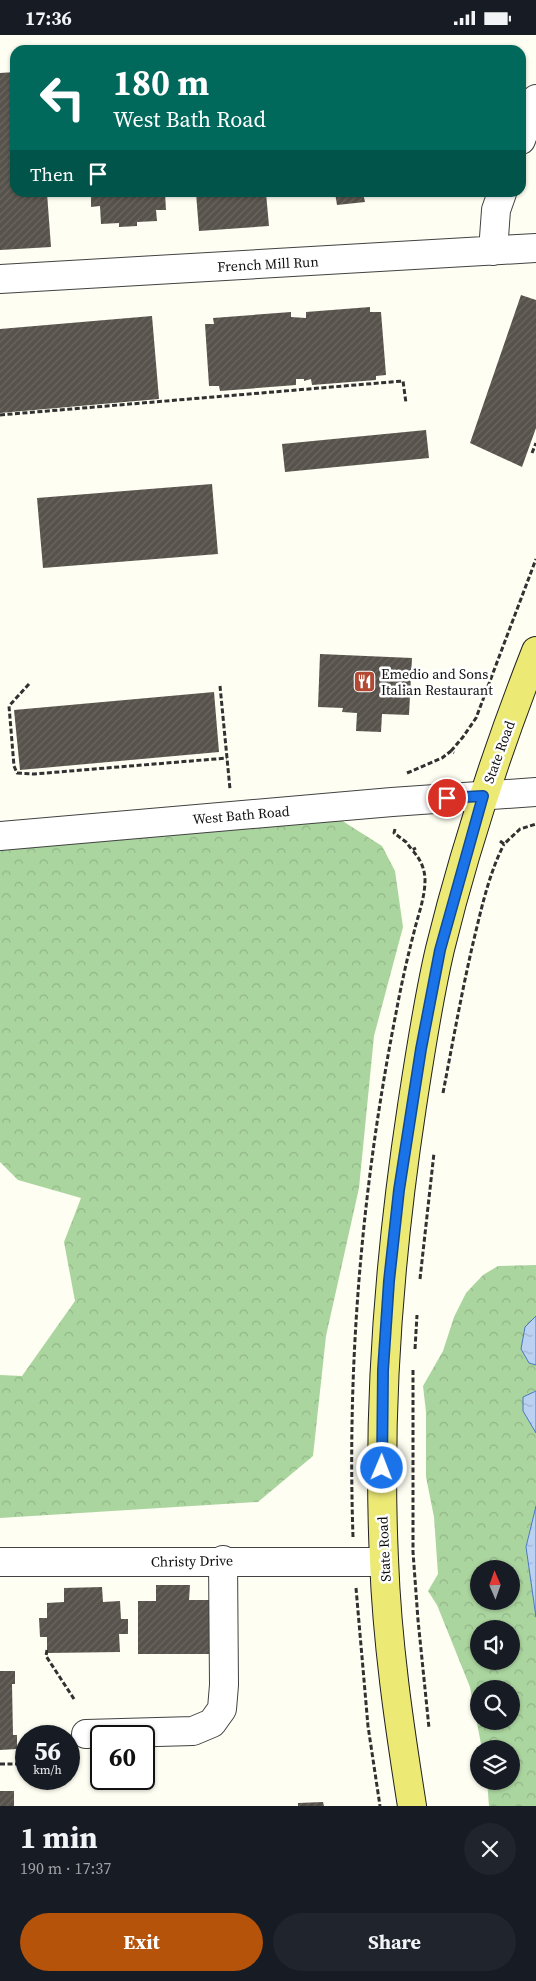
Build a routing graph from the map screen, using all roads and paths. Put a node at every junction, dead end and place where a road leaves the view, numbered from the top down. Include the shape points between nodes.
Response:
1 (536, 99) edge
2 (526, 126) edge
3 (501, 197) edge
4 (536, 249) edge
5 (492, 251) junction
6 (0, 279) edge
7 (406, 403) dead end
8 (0, 415) edge
9 (536, 443) edge
10 (532, 453) dead end
11 (536, 559) edge
12 (536, 651) edge
13 (29, 684) dead end
14 (220, 687) dead end
15 (227, 758) junction
16 (405, 774) dead end
17 (230, 789) dead end
18 (536, 792) edge
19 (483, 796) junction
20 (536, 823) edge
21 (395, 829) dead end
22 (0, 836) edge
23 (500, 841) dead end
24 (504, 844) junction
25 (416, 848) dead end
26 (442, 1098) dead end
27 (434, 1151) dead end
28 (419, 1286) dead end
29 (417, 1313) dead end
30 (414, 1358) dead end
31 (414, 1367) dead end
32 (223, 1560) junction
33 (384, 1561) junction
34 (0, 1562) edge
35 (47, 1651) dead end
36 (74, 1699) dead end
37 (86, 1734) dead end
38 (430, 1734) dead end
39 (0, 1764) edge
40 (15, 1764) edge
41 (412, 1806) edge

1 - 2 street
3 - 5 street
4 - 5 street, French Mill Run
5 - 6 street, French Mill Run
7 - 8 path via 404,381
9 - 10 path
11 - 16 path via 476,718 452,752
12 - 19 main road, State Road
13 - 15 path via 9,706 17,773
14 - 15 path
15 - 17 path
18 - 19 street, West Bath Road
19 - 22 street, West Bath Road
19 - 33 main road, State Road via 440,950 399,1190 383,1370
20 - 24 path via 520,829
21 - 25 path via 394,833 412,850
23 - 24 path
24 - 26 path via 494,863 484,899
27 - 28 path
29 - 30 path
31 - 38 path via 413,1552
32 - 33 street, Christy Drive
32 - 34 street, Christy Drive
32 - 37 street via 224,1685 222,1709 212,1723 193,1731
33 - 41 main road, State Road via 396,1700
35 - 36 path via 46,1655
39 - 40 path

